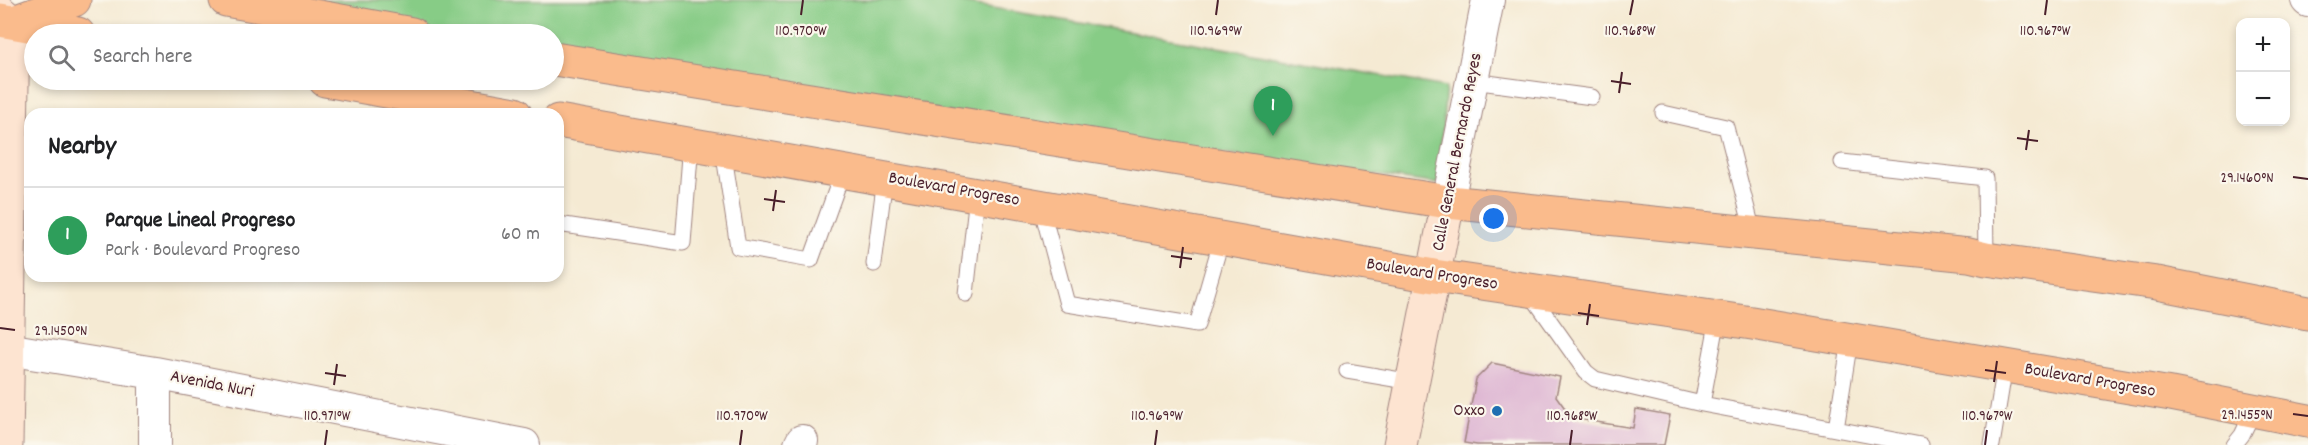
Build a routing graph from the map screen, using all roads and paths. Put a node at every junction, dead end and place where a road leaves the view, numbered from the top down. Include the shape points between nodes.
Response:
1 (74, 0) edge
2 (226, 0) edge
3 (1488, 0) edge
4 (4, 18) edge
5 (32, 24) edge
6 (357, 24) edge
7 (564, 61) edge
8 (1473, 81) junction
9 (380, 90) edge
10 (1592, 97) dead end
11 (478, 108) edge
12 (1663, 113) dead end
13 (564, 122) edge
14 (691, 144) junction
15 (723, 149) junction
16 (1842, 162) dead end
17 (843, 171) junction
18 (885, 178) junction
19 (977, 195) junction
20 (1448, 202) junction
21 (1041, 206) junction
22 (5, 211) edge
23 (564, 225) edge
24 (1753, 232) junction
25 (1222, 238) junction
26 (1986, 259) junction
27 (874, 264) dead end
28 (1434, 276) junction
29 (1528, 290) junction
30 (966, 294) dead end
31 (2308, 313) edge
32 (1718, 318) junction
33 (1850, 340) junction
34 (6, 349) junction
35 (2006, 366) junction
36 (1347, 371) dead end
37 (154, 373) junction
38 (1412, 382) junction
39 (1702, 404) junction
40 (2308, 421) edge
41 (4, 425) edge
42 (1836, 429) junction
43 (2243, 434) edge
44 (429, 436) edge
45 (156, 445) edge
46 (524, 445) edge
47 (1400, 445) edge
48 (1921, 445) edge
49 (1992, 445) edge

1 - 4 main road
2 - 6 main road
3 - 8 street, Calle General Bernardo Reyes
4 - 5 main road
4 - 22 street
7 - 20 main road
8 - 10 lane
8 - 20 street, Calle General Bernardo Reyes
9 - 11 main road
12 - 24 lane via 1726,127
13 - 14 main road, Boulevard Progreso
14 - 15 main road, Boulevard Progreso
14 - 23 lane via 683,243
15 - 17 main road, Boulevard Progreso
15 - 17 lane via 738,246 812,260
16 - 26 lane via 1985,178
17 - 18 main road, Boulevard Progreso
18 - 19 main road, Boulevard Progreso
18 - 27 lane
19 - 21 main road, Boulevard Progreso
19 - 30 lane
20 - 24 main road
20 - 28 street, Calle General Bernardo Reyes
21 - 25 main road, Boulevard Progreso
21 - 25 lane via 1066,304 1197,325
22 - 34 street
24 - 26 main road
25 - 28 main road, Boulevard Progreso
26 - 31 main road via 2157,283
28 - 29 main road, Boulevard Progreso
28 - 38 street, Calle General Bernardo Reyes
29 - 32 main road, Boulevard Progreso
29 - 39 lane via 1590,376
32 - 33 main road, Boulevard Progreso
32 - 39 lane
33 - 35 main road, Boulevard Progreso
33 - 42 lane
34 - 37 street, Avenida Nuri
34 - 41 street
35 - 43 main road, Boulevard Progreso
35 - 49 lane
36 - 38 lane
37 - 44 street, Avenida Nuri
37 - 45 street
38 - 47 street, Calle General Bernardo Reyes
39 - 42 lane
40 - 43 main road, Boulevard Progreso
42 - 48 lane
44 - 46 street, Avenida Nuri

